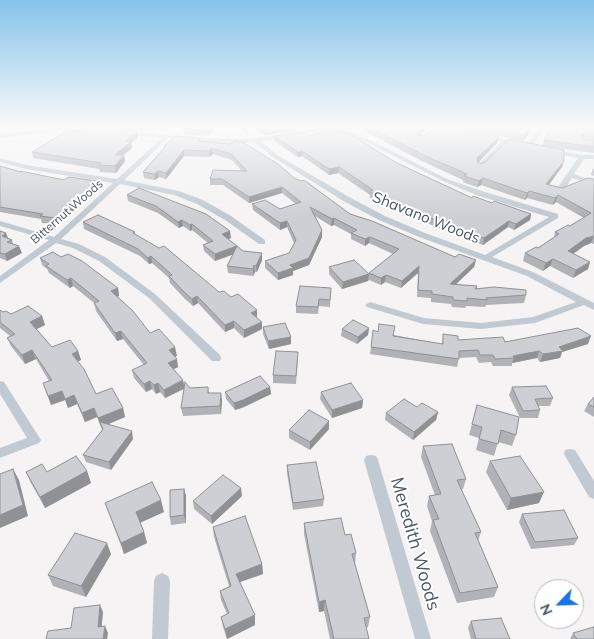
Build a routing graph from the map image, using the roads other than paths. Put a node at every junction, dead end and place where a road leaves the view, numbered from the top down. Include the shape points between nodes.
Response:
1 (146, 156) edge
2 (275, 156) edge
3 (397, 156) edge
4 (491, 156) edge
5 (576, 156) edge
6 (582, 157) junction
7 (594, 157) edge
8 (0, 160) edge
9 (479, 167) edge
10 (570, 175) junction
11 (118, 182) junction
12 (594, 183) edge
13 (560, 190) edge
14 (212, 197) dead end
15 (200, 202) junction
16 (0, 223) edge
17 (56, 239) junction
18 (262, 242) dead end
19 (487, 257) junction
20 (0, 280) edge
21 (589, 304) edge
22 (370, 305) dead end
23 (216, 358) dead end
24 (0, 385) edge
25 (0, 453) edge
26 (570, 454) dead end
27 (371, 460) dead end
28 (594, 493) edge
29 (162, 581) dead end
30 (160, 639) edge
31 (423, 639) edge

1 - 11 street, Bitternut Woods
2 - 19 street, Shavano Woods via 382,218
3 - 19 street via 445,180 510,204 555,216
4 - 9 street
5 - 6 street
6 - 7 street
6 - 10 street
8 - 11 street
10 - 12 street
10 - 13 street
11 - 15 street
11 - 17 street, Bitternut Woods
14 - 15 street
15 - 18 street
16 - 17 street
17 - 20 street, Bitternut Woods
17 - 23 street via 102,259 125,274
19 - 21 street, Shavano Woods via 530,274
21 - 22 street via 535,320 481,326 423,321
24 - 25 street via 35,440
26 - 28 street
27 - 31 street, Meredith Woods
29 - 30 street

